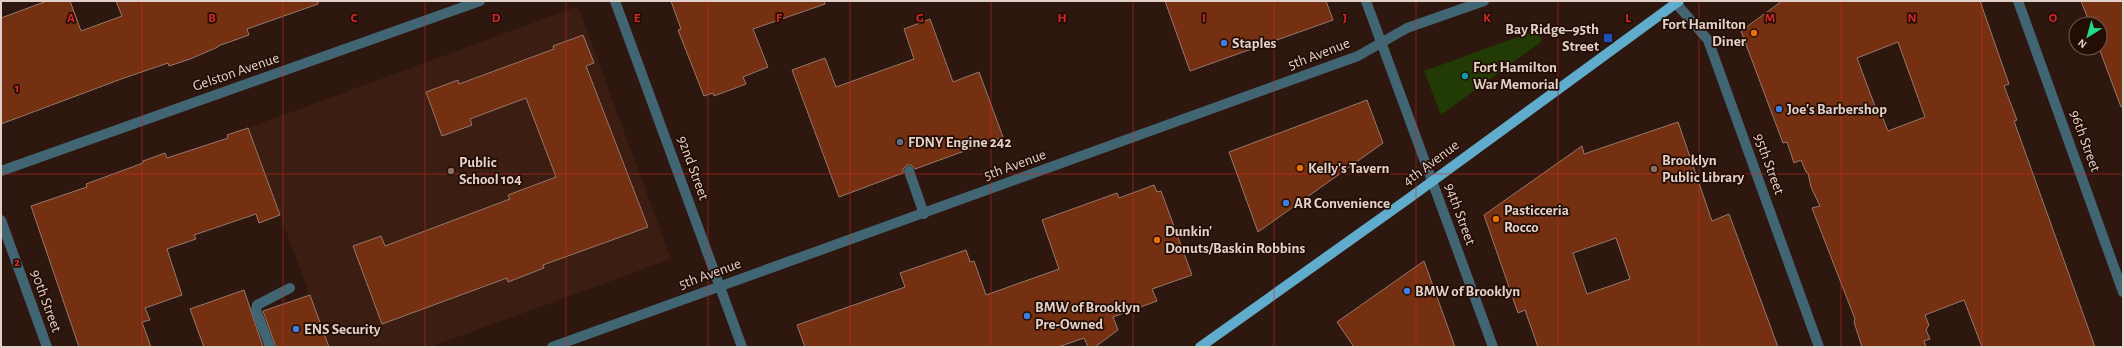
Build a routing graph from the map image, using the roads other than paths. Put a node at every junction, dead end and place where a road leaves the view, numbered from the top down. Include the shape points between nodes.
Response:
1 (480, 1) edge
2 (614, 1) edge
3 (1366, 1) edge
4 (1484, 1) edge
5 (2018, 1) edge
6 (1676, 2) edge
7 (1382, 43) junction
8 (1, 171) edge
9 (909, 171) dead end
10 (1432, 180) junction
11 (924, 214) junction
12 (1, 220) edge
13 (721, 287) junction
14 (290, 288) dead end
15 (2123, 292) edge
16 (47, 347) edge
17 (270, 347) edge
18 (552, 347) edge
19 (742, 347) edge
20 (1200, 347) edge
21 (1492, 347) edge
22 (1819, 347) edge

1 - 8 street, Gelston Avenue
2 - 13 street, 92nd Street
3 - 7 street, 94th Street
4 - 7 street, 5th Avenue via 1407,28
5 - 15 street, 96th Street
6 - 10 main road, 4th Avenue
6 - 22 street, 95th Street via 1708,40
7 - 10 street, 94th Street
7 - 11 street, 5th Avenue via 1358,56
9 - 11 street
10 - 20 main road, 4th Avenue
10 - 21 street, 94th Street
11 - 13 street, 5th Avenue
12 - 16 street, 90th Street
13 - 18 street, 5th Avenue
13 - 19 street, 92nd Street
14 - 17 street via 257,305 256,310

